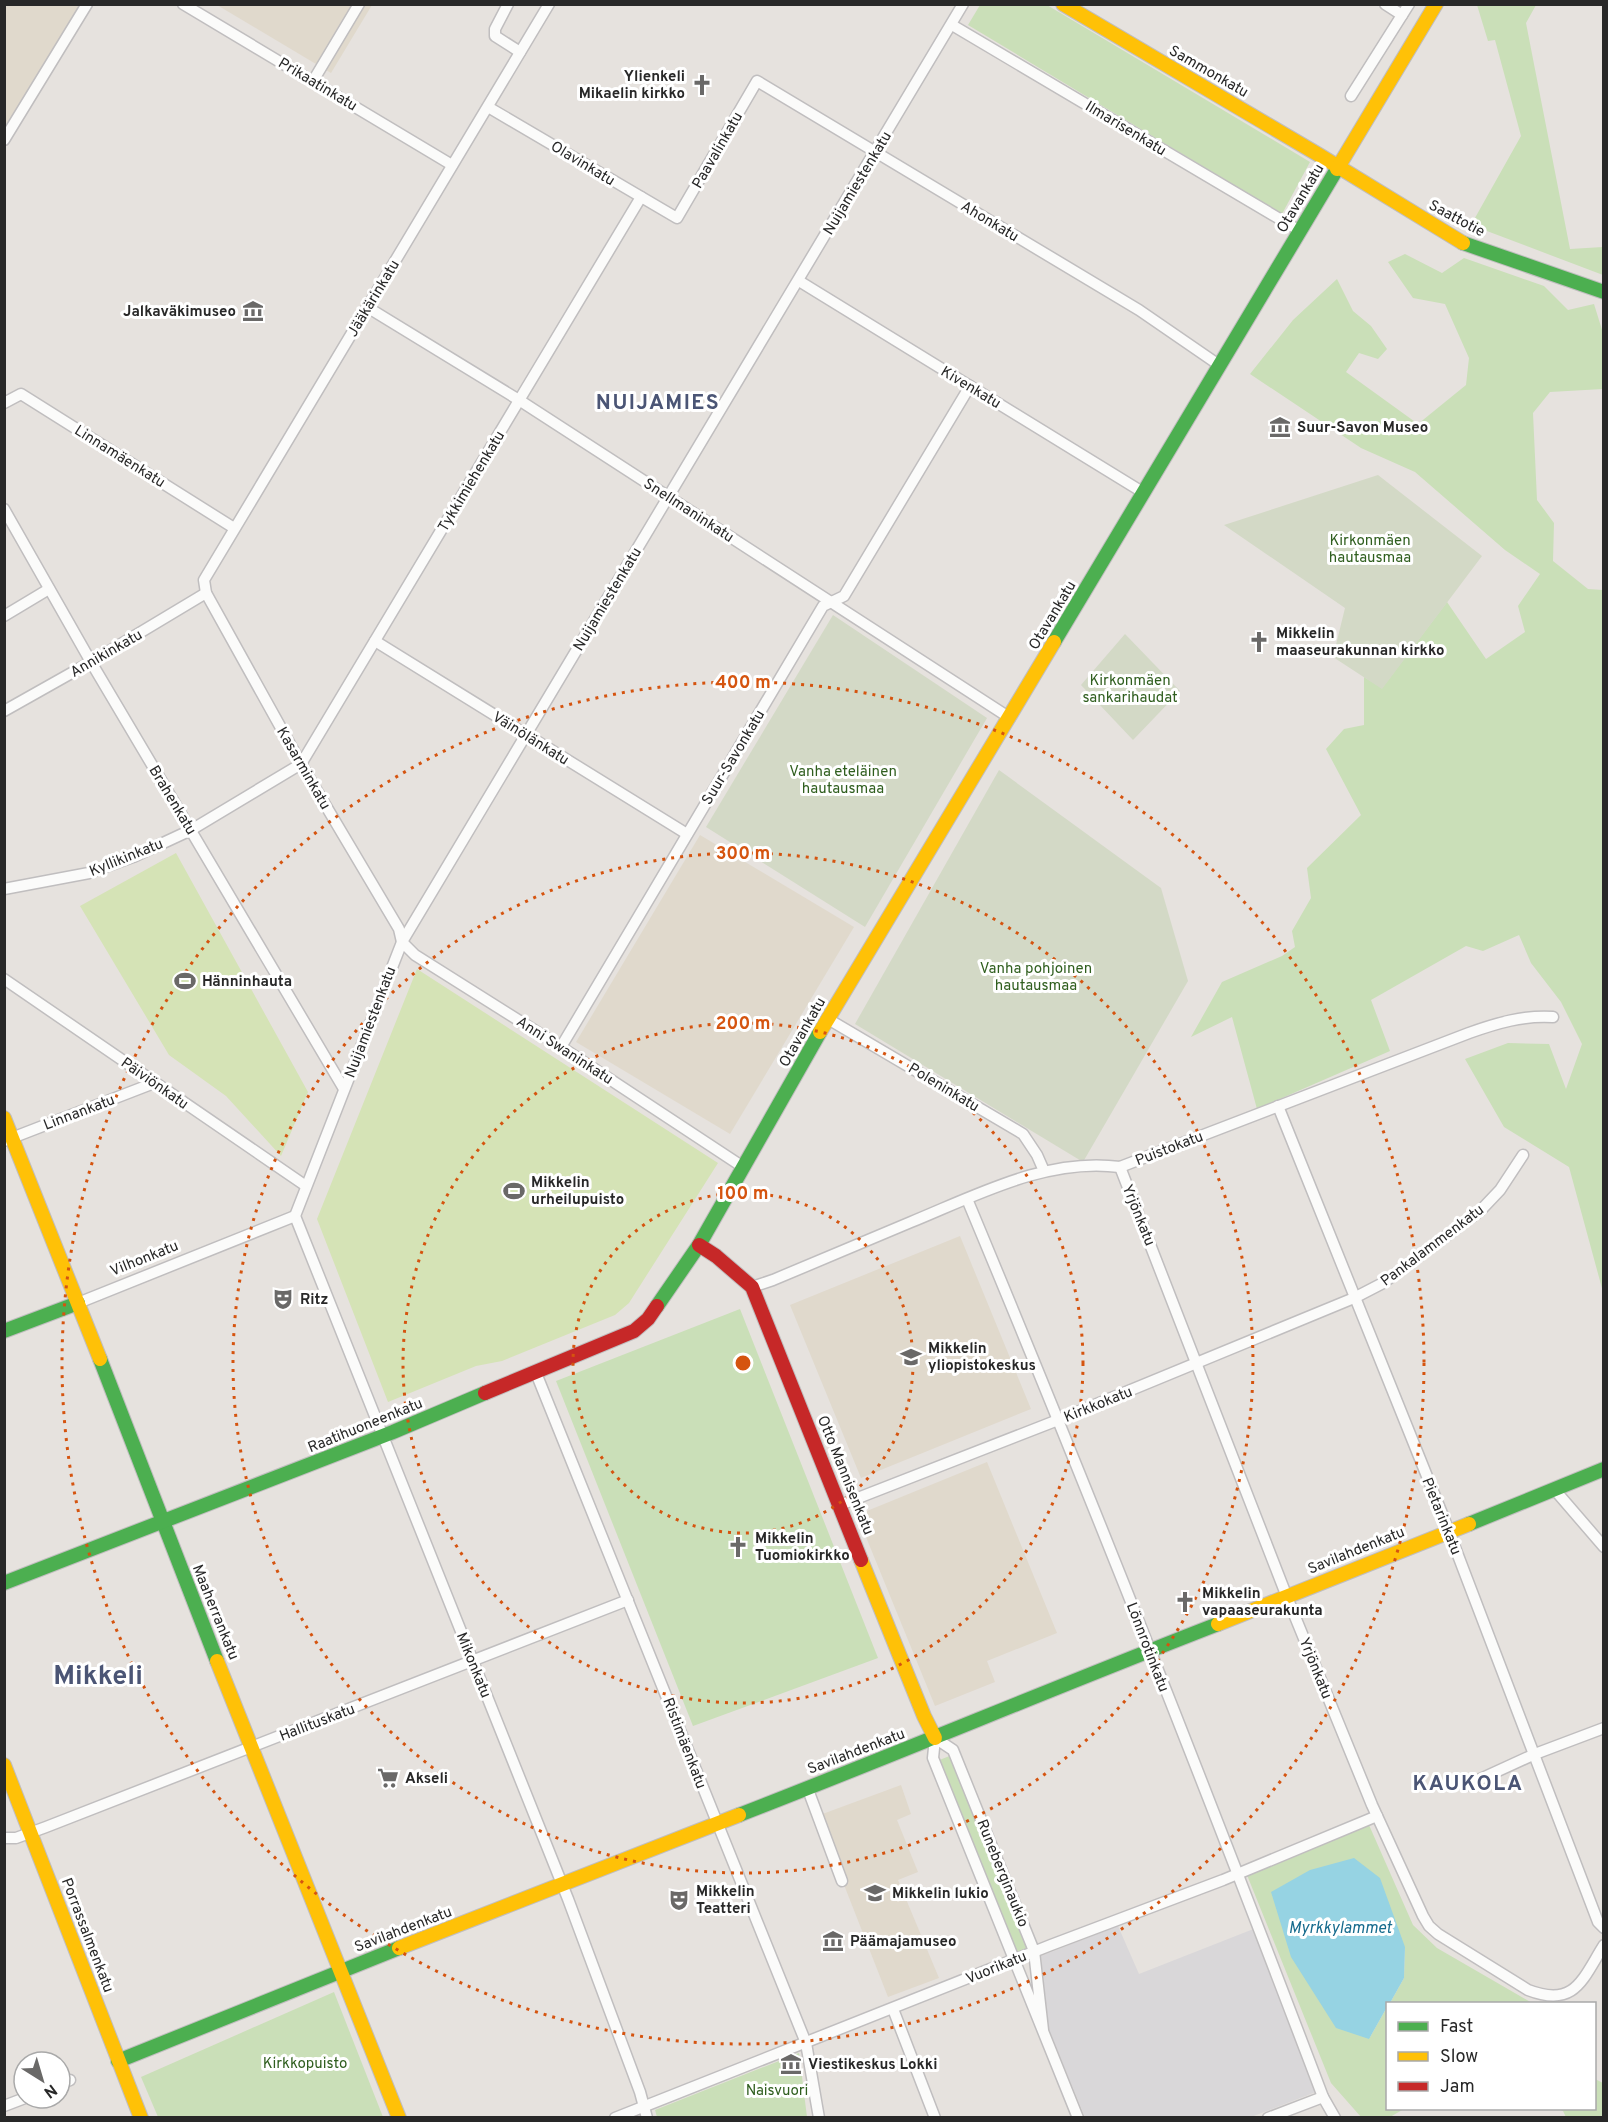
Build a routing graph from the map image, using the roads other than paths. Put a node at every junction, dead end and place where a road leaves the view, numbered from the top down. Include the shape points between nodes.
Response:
1 (87, 4) edge
2 (183, 4) edge
3 (359, 4) edge
4 (508, 4) edge
5 (549, 4) edge
6 (963, 4) edge
7 (1063, 4) edge
8 (1385, 4) edge
9 (1409, 4) edge
10 (1437, 4) edge
11 (1402, 15) junction
12 (952, 25) junction
13 (520, 52) junction
14 (313, 81) junction
15 (757, 81) joint
16 (1351, 96) dead end
17 (488, 107) junction
18 (4, 140) edge
19 (875, 153) junction
20 (452, 165) junction
21 (1338, 166) junction
22 (641, 197) junction
23 (677, 218) joint
24 (1300, 231) junction
25 (799, 280) junction
26 (1604, 292) edge
27 (367, 308) junction
28 (1219, 365) junction
29 (970, 386) junction
30 (519, 400) junction
31 (4, 404) edge
32 (1144, 493) junction
33 (669, 497) junction
34 (4, 509) edge
35 (234, 528) junction
36 (49, 589) junction
37 (206, 593) junction
38 (831, 601) junction
39 (4, 615) edge
40 (375, 641) junction
41 (92, 662) junction
42 (4, 711) edge
43 (1010, 718) junction
44 (526, 735) junction
45 (301, 764) junction
46 (191, 830) junction
47 (687, 834) junction
48 (4, 889) edge
49 (402, 942) junction
50 (4, 979) edge
51 (1553, 1017) dead end
52 (828, 1019) junction
53 (561, 1047) junction
54 (154, 1083) junction
55 (344, 1089) junction
56 (1278, 1106) junction
57 (4, 1118) edge
58 (8, 1139) edge
59 (1523, 1155) dead end
60 (743, 1167) junction
61 (1120, 1167) junction
62 (1044, 1171) junction
63 (306, 1186) junction
64 (967, 1199) junction
65 (295, 1215) junction
66 (699, 1245) junction
67 (752, 1287) junction
68 (1354, 1298) junction
69 (78, 1302) junction
70 (4, 1331) edge
71 (1198, 1364) junction
72 (536, 1373) junction
73 (1058, 1420) junction
74 (382, 1436) junction
75 (1604, 1469) edge
76 (1554, 1489) junction
77 (840, 1505) junction
78 (162, 1522) junction
79 (1448, 1531) junction
80 (1604, 1547) edge
81 (4, 1583) edge
82 (1287, 1597) junction
83 (628, 1600) junction
84 (1149, 1650) junction
85 (472, 1661) junction
86 (1604, 1728) edge
87 (935, 1738) junction
88 (252, 1747) junction
89 (1535, 1754) junction
90 (4, 1765) edge
91 (1465, 1786) dead end
92 (807, 1787) junction
93 (1377, 1816) junction
94 (717, 1824) junction
95 (31, 1833) junction
96 (4, 1838) edge
97 (1238, 1874) junction
98 (842, 1881) dead end
99 (562, 1884) junction
100 (1604, 1928) edge
101 (1604, 1945) edge
102 (1034, 1952) junction
103 (1014, 1959) junction
104 (341, 1971) junction
105 (893, 2009) junction
106 (1043, 2030) junction
107 (806, 2043) junction
108 (118, 2061) junction
109 (1323, 2097) junction
110 (646, 2112) edge
111 (141, 2118) edge
112 (399, 2118) edge
113 (615, 2118) edge
114 (819, 2118) edge
115 (935, 2118) edge
116 (1078, 2118) edge
117 (1269, 2118) edge
118 (1335, 2118) edge

1 - 18 street
2 - 14 street, Prikaatinkatu
3 - 14 street
4 - 13 street via 495,36
5 - 13 street, Jääkärinkatu
6 - 12 street, Nuijamiestenkatu
7 - 21 main road, Sammonkatu
8 - 11 street
9 - 11 street
10 - 21 main road, Otavankatu
11 - 16 street
12 - 19 street, Nuijamiestenkatu
12 - 24 street, Ilmarisenkatu
13 - 17 street, Jääkärinkatu
14 - 20 street, Prikaatinkatu
15 - 19 street, Ahonkatu
15 - 23 street, Paavalinkatu
17 - 20 street, Jääkärinkatu
17 - 22 street, Olavinkatu
19 - 25 street, Nuijamiestenkatu
19 - 28 street, Ahonkatu via 1139,310
20 - 27 street, Jääkärinkatu
21 - 24 main road, Otavankatu
21 - 26 main road, Saattotie via 1468,246
22 - 23 street, Olavinkatu
22 - 30 street, Tykkimiehenkatu
24 - 28 main road, Otavankatu
25 - 29 street, Kivenkatu
25 - 33 street, Nuijamiestenkatu
27 - 30 street, Snellmaninkatu
27 - 35 street, Jääkärinkatu
28 - 32 main road, Otavankatu
29 - 32 street, Kivenkatu
29 - 38 street, Suur-Savonkatu via 844,596
30 - 33 street, Snellmaninkatu
30 - 40 street, Tykkimiehenkatu
31 - 35 street, Linnamäenkatu via 21,394
32 - 43 main road, Otavankatu
33 - 38 street, Snellmaninkatu
33 - 44 street, Nuijamiestenkatu
34 - 36 street, Brahenkatu
35 - 37 street, Jääkärinkatu via 204,580
36 - 39 street
36 - 41 street, Brahenkatu
37 - 41 street, Annikinkatu
37 - 45 street, Kasarminkatu
38 - 43 street, Snellmaninkatu
38 - 47 street, Suur-Savonkatu via 823,606
40 - 44 street, Väinölänkatu
40 - 45 street, Tykkimiehenkatu
41 - 42 street, Annikinkatu
41 - 46 street, Brahenkatu
43 - 52 main road, Otavankatu
44 - 47 street, Väinölänkatu
44 - 49 street, Nuijamiestenkatu
45 - 46 street, Kyllikinkatu
45 - 49 street, Kasarminkatu via 399,929
46 - 48 street, Kyllikinkatu via 89,873
46 - 55 street, Brahenkatu
47 - 53 street, Suur-Savonkatu
49 - 53 street, Anni Swaninkatu via 416,955
49 - 55 street, Nuijamiestenkatu
50 - 54 street, Päiviönkatu
51 - 56 street, Puistokatu via 1499,1022
52 - 60 main road, Otavankatu
52 - 62 street, Poleninkatu via 1023,1134
53 - 60 street, Anni Swaninkatu
54 - 58 street, Linnankatu
54 - 63 street, Päiviönkatu
55 - 63 street, Nuijamiestenkatu
56 - 61 street, Puistokatu
56 - 68 street, Pietarinkatu
57 - 58 main road, Maaherrankatu
58 - 69 main road, Maaherrankatu
59 - 68 street, Pankalammenkatu via 1481,1210 1383,1283
60 - 66 main road, Otavankatu
61 - 62 street, Puistokatu
61 - 71 street, Yrjönkatu
62 - 64 street, Puistokatu
63 - 65 street, Nuijamiestenkatu
64 - 67 street, Puistokatu
64 - 73 street, Lönnrotinkatu
65 - 69 street, Vilhonkatu
65 - 74 street, Mikonkatu
66 - 67 main road, Otto Mannisenkatu
66 - 72 main road, Raatihuoneenkatu via 648,1319 634,1331
67 - 77 main road, Otto Mannisenkatu
68 - 71 street, Kirkkokatu
68 - 79 street, Pietarinkatu
69 - 70 main road, Vilhonkatu
69 - 78 main road, Maaherrankatu
71 - 73 street, Kirkkokatu
71 - 82 street, Yrjönkatu
72 - 74 main road, Raatihuoneenkatu
72 - 83 street, Ristimäenkatu
73 - 77 street, Kirkkokatu
73 - 84 street, Lönnrotinkatu
74 - 78 main road, Raatihuoneenkatu
74 - 85 street, Mikonkatu
75 - 76 main road, Savilahdenkatu
76 - 79 main road, Savilahdenkatu
76 - 80 street
77 - 87 main road, Otto Mannisenkatu
78 - 81 main road, Raatihuoneenkatu
78 - 88 main road, Maaherrankatu
79 - 82 main road, Savilahdenkatu
79 - 89 street, Pietarinkatu
82 - 84 main road, Savilahdenkatu
82 - 93 street, Yrjönkatu
83 - 85 street, Hallituskatu
83 - 94 street, Ristimäenkatu
84 - 87 main road, Savilahdenkatu
84 - 97 street, Lönnrotinkatu
85 - 88 street, Hallituskatu
85 - 99 street, Mikonkatu
86 - 89 street
87 - 92 main road, Savilahdenkatu
87 - 102 street, Runeberginaukio via 953,1750
87 - 103 street, Runeberginaukio via 933,1758
88 - 95 street, Hallituskatu
88 - 104 main road, Maaherrankatu
89 - 91 street
89 - 100 street, Pietarinkatu via 1598,1922
90 - 95 main road, Porrassalmenkatu
92 - 94 main road, Savilahdenkatu
92 - 98 street
93 - 97 street, Vuorikatu
93 - 101 street, Yrjönkatu via 1429,1926 1528,1990 1560,1995 1578,1987
94 - 99 main road, Savilahdenkatu
94 - 107 street, Ristimäenkatu
95 - 96 street, Hallituskatu
95 - 108 main road, Porrassalmenkatu
97 - 102 street, Vuorikatu
97 - 109 street, Lönnrotinkatu
99 - 104 main road, Savilahdenkatu
99 - 110 street, Mikonkatu
102 - 103 street, Vuorikatu
102 - 106 street, Runeberginaukio
103 - 105 street, Vuorikatu
103 - 106 street, Runeberginaukio
104 - 108 main road, Savilahdenkatu
104 - 112 main road, Maaherrankatu
105 - 107 street, Vuorikatu
105 - 115 street
106 - 116 street
107 - 110 street, Vuorikatu
107 - 114 street, Ristimäenkatu
108 - 111 main road, Porrassalmenkatu
109 - 117 street
109 - 118 street, Lönnrotinkatu
110 - 113 street, Vuorikatu

